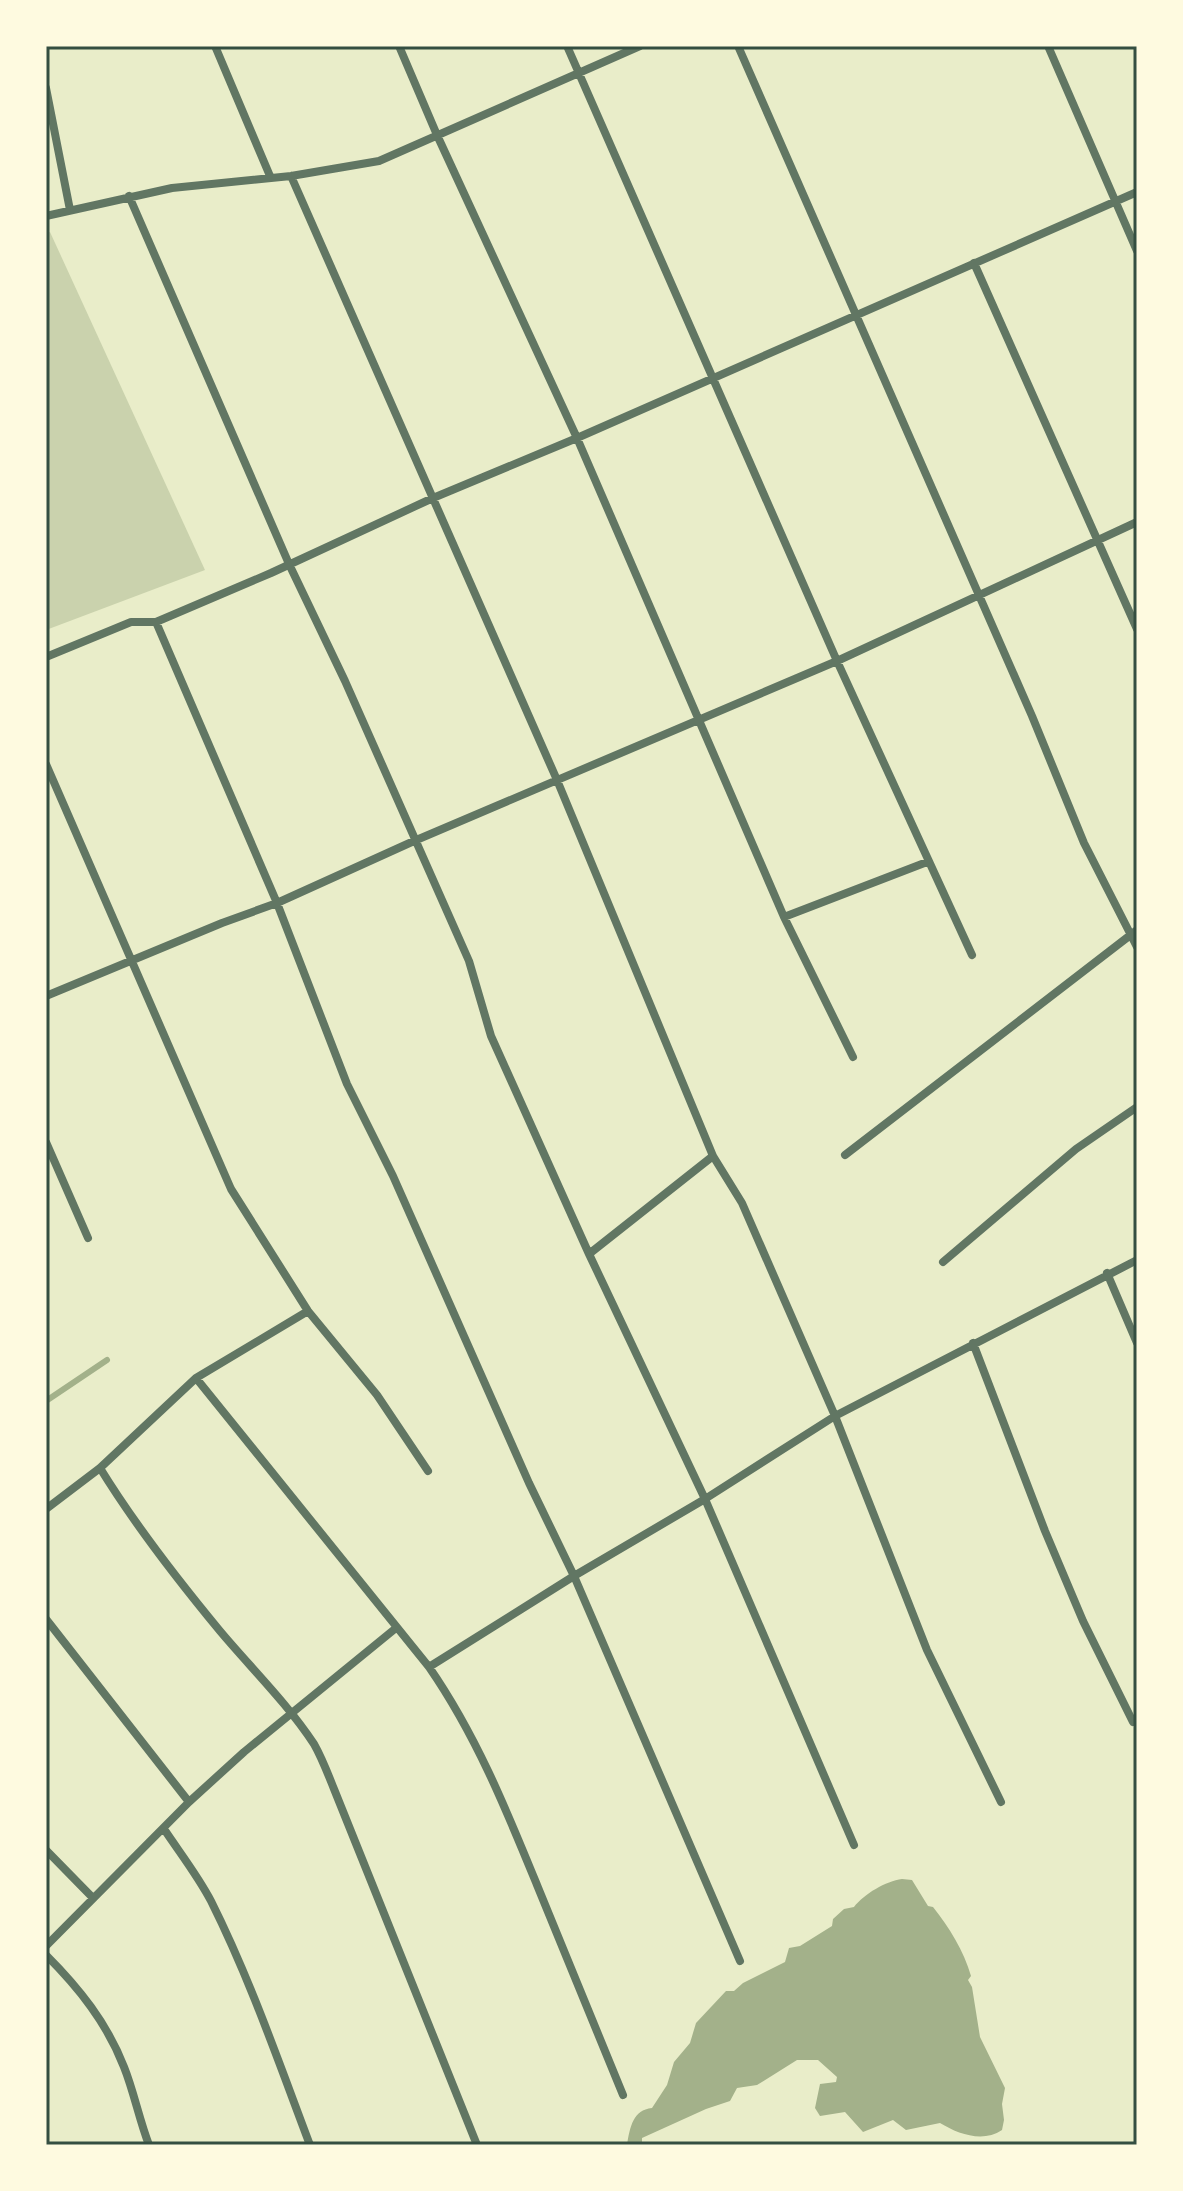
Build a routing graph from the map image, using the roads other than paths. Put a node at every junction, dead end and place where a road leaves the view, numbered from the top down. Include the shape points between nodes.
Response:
1 (215, 46) edge
2 (399, 46) edge
3 (567, 46) edge
4 (640, 46) edge
5 (738, 46) edge
6 (1048, 46) edge
7 (578, 73) junction
8 (46, 88) edge
9 (437, 135) junction
10 (270, 176) junction
11 (291, 176) junction
12 (1137, 192) edge
13 (129, 196) junction
14 (1116, 202) junction
15 (70, 210) junction
16 (46, 216) edge
17 (1137, 251) edge
18 (974, 263) junction
19 (856, 315) junction
20 (712, 378) junction
21 (577, 438) junction
22 (433, 498) junction
23 (1137, 522) edge
24 (1098, 539) junction
25 (289, 564) junction
26 (979, 596) junction
27 (156, 622) junction
28 (1137, 629) edge
29 (46, 657) edge
30 (837, 661) junction
31 (699, 719) junction
32 (46, 764) edge
33 (557, 780) junction
34 (414, 841) junction
35 (927, 862) junction
36 (277, 903) junction
37 (784, 917) junction
38 (1133, 932) edge
39 (1137, 947) edge
40 (972, 955) dead end
41 (134, 961) junction
42 (46, 996) edge
43 (853, 1057) dead end
44 (1137, 1107) edge
45 (46, 1142) edge
46 (845, 1155) dead end
47 (713, 1156) junction
48 (88, 1238) dead end
49 (589, 1254) junction
50 (1137, 1260) edge
51 (943, 1262) dead end
52 (1107, 1273) junction
53 (308, 1311) junction
54 (973, 1343) junction
55 (1137, 1343) edge
56 (196, 1378) junction
57 (835, 1416) junction
58 (100, 1468) junction
59 (428, 1471) dead end
60 (705, 1499) junction
61 (46, 1509) edge
62 (574, 1576) junction
63 (46, 1619) edge
64 (396, 1628) junction
65 (429, 1667) junction
66 (291, 1713) junction
67 (1133, 1722) dead end
68 (189, 1802) junction
69 (1001, 1802) dead end
70 (164, 1829) junction
71 (854, 1845) dead end
72 (46, 1850) edge
73 (93, 1898) junction
74 (46, 1946) edge
75 (46, 1955) edge
76 (740, 1961) dead end
77 (623, 2095) dead end
78 (149, 2145) edge
79 (310, 2145) edge
80 (477, 2145) edge

1 - 10 street
2 - 9 street
3 - 7 street
4 - 7 street
5 - 19 street
6 - 14 street
7 - 9 street
7 - 20 street
8 - 15 street
9 - 11 street via 379,161
9 - 21 street
10 - 11 street
10 - 13 street
11 - 22 street
12 - 14 street
13 - 15 street
13 - 25 street
14 - 17 street
14 - 18 street
15 - 16 street
18 - 19 street
18 - 24 street
19 - 20 street
19 - 26 street
20 - 21 street
20 - 30 street
21 - 22 street
21 - 31 street
22 - 25 street
22 - 33 street
23 - 24 street
24 - 26 street
24 - 28 street
25 - 27 street
25 - 34 street
26 - 30 street
26 - 38 street via 1084,843
27 - 29 street via 131,622
27 - 36 street
30 - 31 street
30 - 35 street
31 - 33 street
31 - 37 street
32 - 41 street
33 - 34 street
33 - 47 street
34 - 36 street
34 - 49 street via 469,961 491,1036
35 - 37 street
35 - 40 street
36 - 41 street
36 - 62 street via 347,1084
37 - 43 street
38 - 39 street
38 - 46 street
41 - 42 street
41 - 53 street via 231,1189
44 - 51 street via 1076,1149
45 - 48 street
47 - 49 street
47 - 57 street via 742,1203
49 - 60 street
50 - 52 street
52 - 54 street
52 - 55 street
53 - 56 street
53 - 59 street via 377,1395
54 - 57 street
54 - 67 street via 1045,1531
56 - 58 street
56 - 64 street
57 - 60 street
57 - 69 street via 927,1650
58 - 61 street
58 - 66 street via 164,1560
60 - 62 street
60 - 71 street
62 - 65 street
62 - 76 street
63 - 68 street
64 - 65 street
64 - 66 street
65 - 77 street via 475,1740
66 - 68 street
66 - 80 street via 315,1746 334,1789
68 - 70 street
70 - 73 street
70 - 79 street via 224,1930
72 - 73 street
73 - 74 street
75 - 78 street via 99,2017 125,2068

